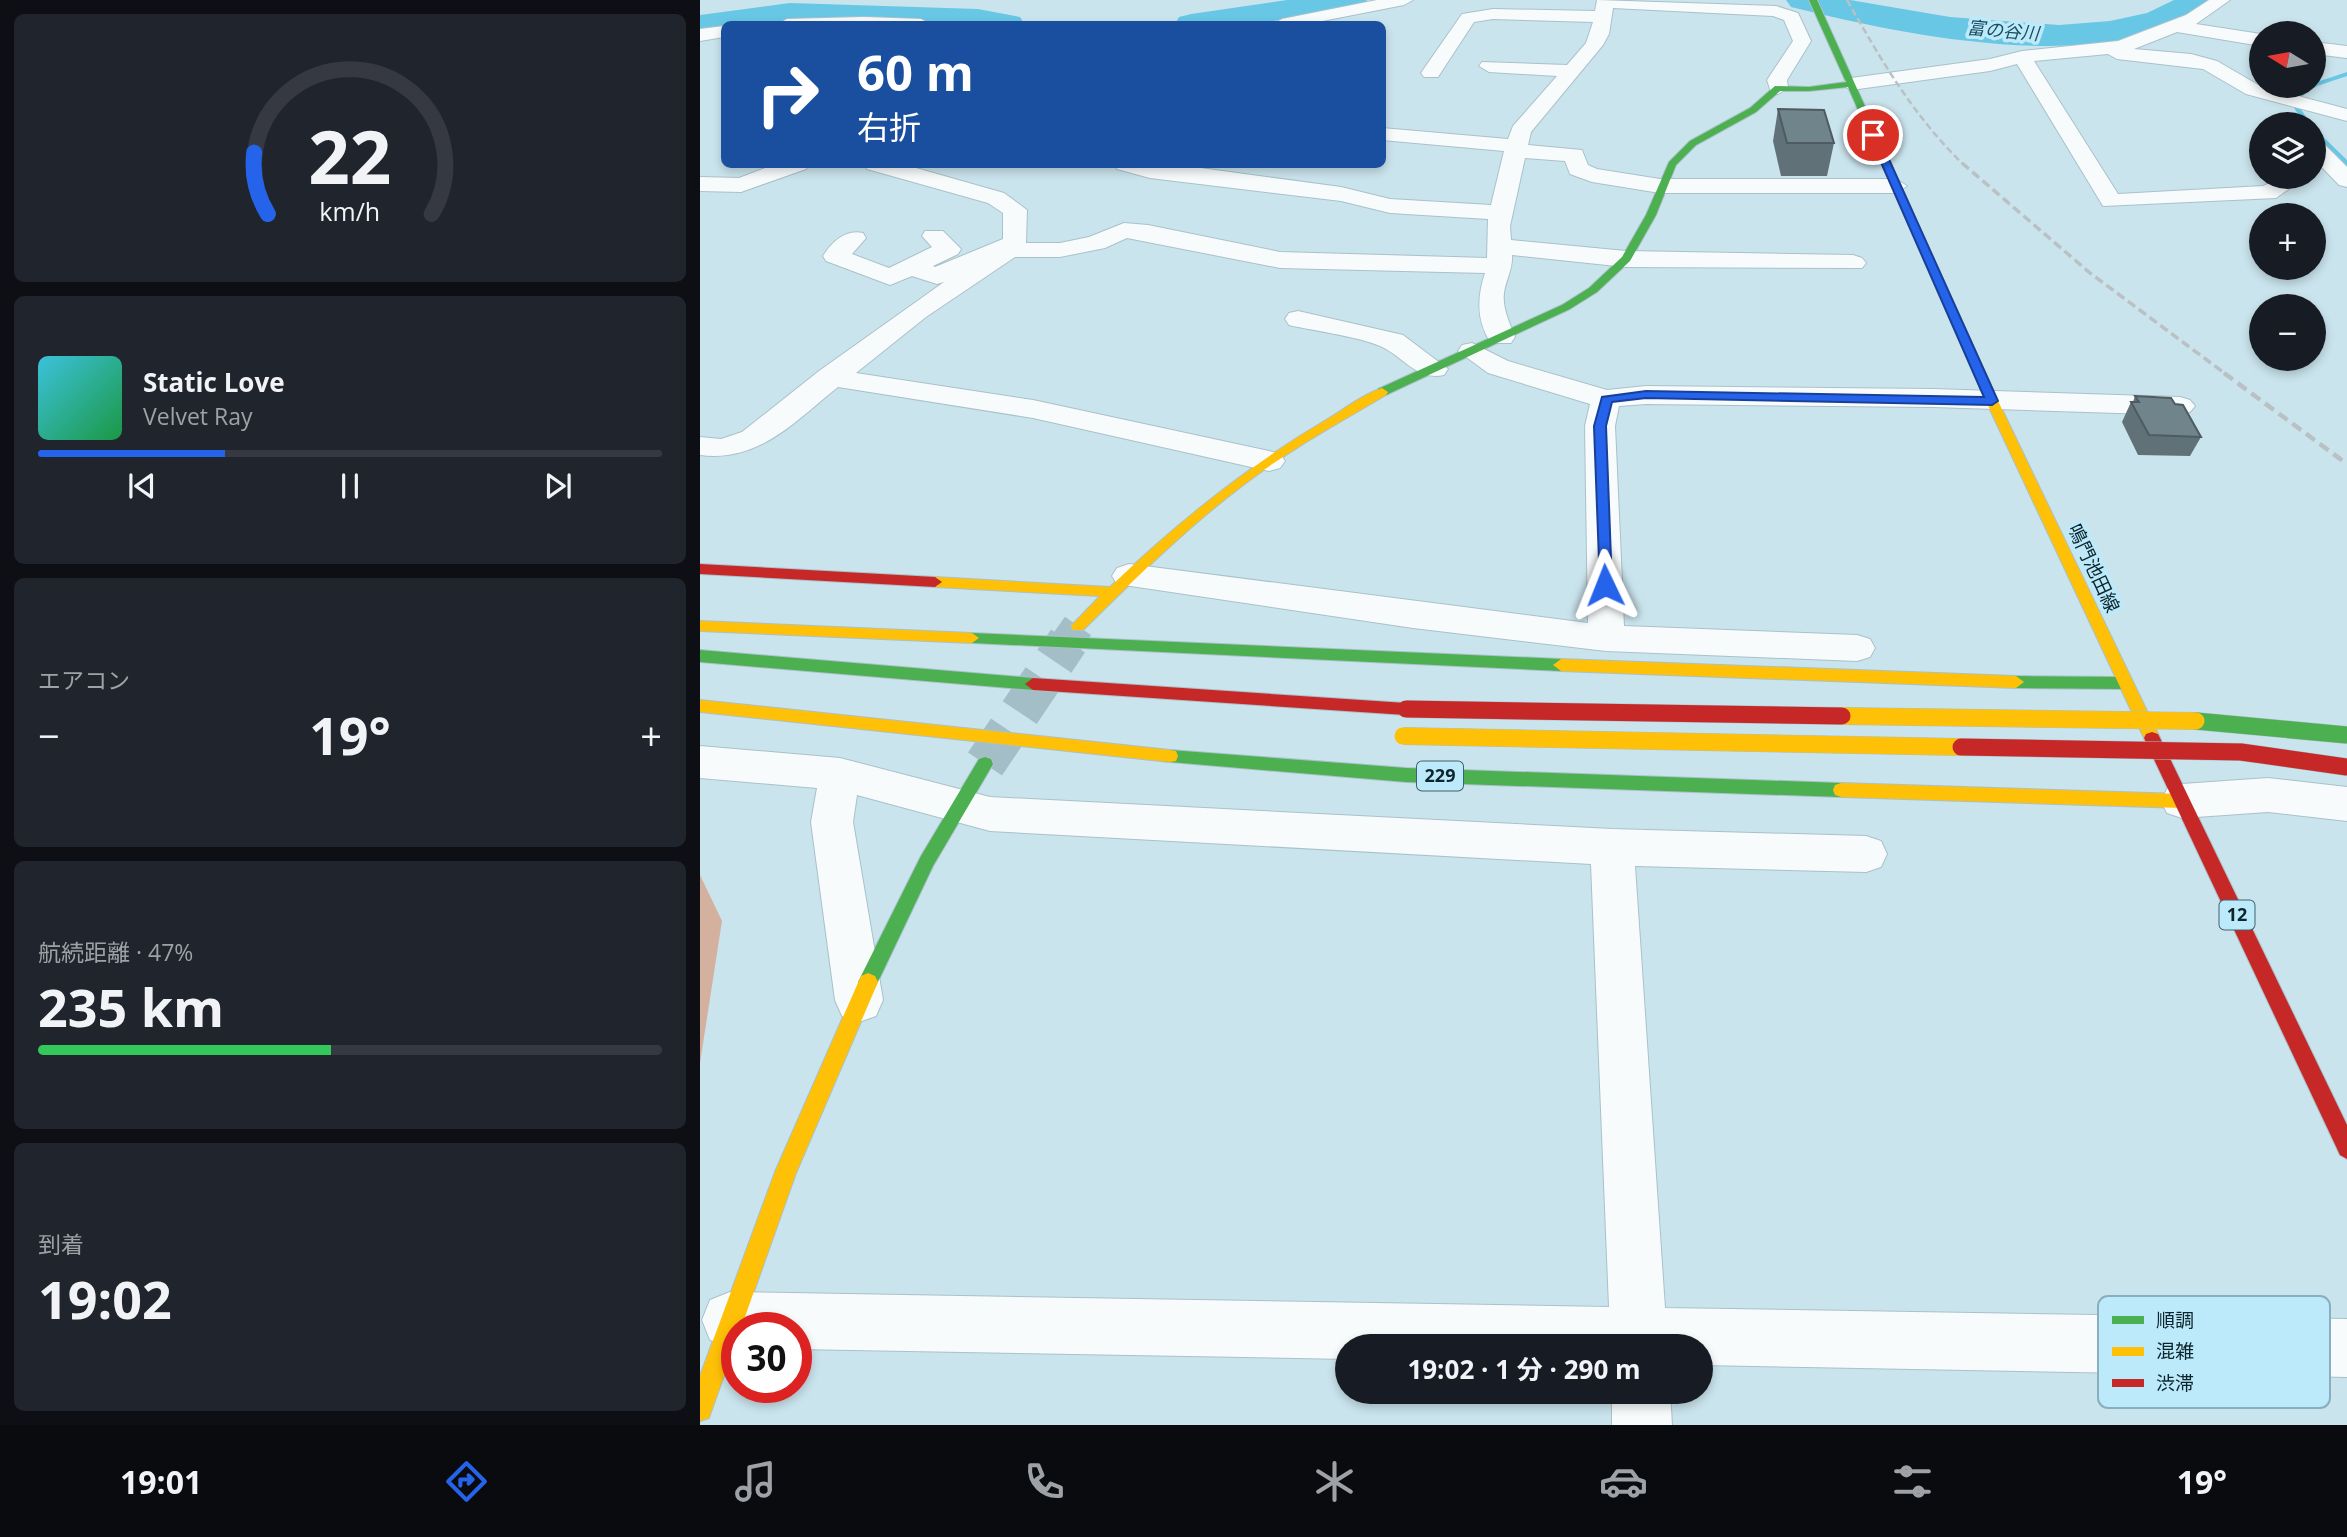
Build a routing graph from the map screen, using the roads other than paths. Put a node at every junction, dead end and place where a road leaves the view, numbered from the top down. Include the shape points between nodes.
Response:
1 (1404, 0) edge
2 (1813, 0) edge
3 (2221, 0) edge
4 (1606, 6) edge
5 (1495, 7) edge
6 (1710, 9) junction
7 (812, 21) edge
8 (879, 21) edge
9 (1297, 21) edge
10 (2174, 26) junction
11 (1689, 28) dead end
12 (721, 32) edge
13 (700, 35) edge
14 (2249, 38) edge
15 (2101, 49) junction
16 (2326, 49) edge
17 (2347, 52) edge
18 (2022, 57) junction
19 (1489, 66) dead end
20 (1574, 71) junction
21 (1431, 73) dead end
22 (1851, 84) junction
23 (1778, 88) junction
24 (2249, 88) edge
25 (2277, 98) joint
26 (2278, 112) edge
27 (2347, 115) edge
28 (1386, 134) edge
29 (1516, 148) junction
30 (2326, 159) edge
31 (787, 168) edge
32 (888, 168) edge
33 (1139, 168) edge
34 (967, 172) dead end
35 (2347, 180) edge
36 (700, 184) edge
37 (944, 185) junction
38 (1660, 186) junction
39 (1896, 186) junction
40 (2276, 189) edge
41 (1500, 214) junction
42 (934, 236) dead end
43 (854, 238) dead end
44 (1010, 250) junction
45 (1500, 256) junction
46 (1626, 259) junction
47 (1853, 263) dead end
48 (910, 267) junction
49 (1298, 319) dead end
50 (1501, 337) junction
51 (1472, 351) junction
52 (1434, 369) junction
53 (830, 377) junction
54 (1606, 399) junction
55 (1992, 401) junction
56 (2180, 406) edge
57 (700, 446) edge
58 (1269, 461) junction
59 (700, 569) edge
60 (1120, 584) junction
61 (700, 625) edge
62 (1077, 626) tunnel mouth
63 (1606, 638) junction
64 (1857, 648) dead end
65 (700, 656) edge
66 (2125, 683) junction
67 (700, 706) edge
68 (2347, 735) edge
69 (1396, 736) dead end
70 (700, 762) edge
71 (985, 764) tunnel mouth
72 (2347, 766) edge
73 (840, 774) junction
74 (2182, 801) junction
75 (2347, 804) edge
76 (956, 807) junction
77 (1612, 847) junction
78 (1866, 854) dead end
79 (859, 1000) junction
80 (2347, 1148) edge
81 (733, 1312) edge
82 (812, 1322) edge
83 (1366, 1334) edge
84 (1638, 1334) edge
85 (1713, 1341) edge
86 (2098, 1345) edge
87 (721, 1347) edge
88 (1641, 1404) edge
89 (700, 1409) edge
90 (1642, 1425) edge

1 - 9 street
2 - 22 main road, 鳴門池田線 / 12
3 - 10 street
4 - 5 street
4 - 6 street
4 - 20 street via 1594,45
5 - 21 street via 1468,18
6 - 11 street
6 - 23 street via 1776,12 1792,18 1802,41 1777,80
7 - 8 street
10 - 14 street
10 - 15 street via 2139,42
12 - 13 street
15 - 18 street
15 - 24 street via 2210,65
16 - 17 street
18 - 22 street
18 - 40 street via 2111,201
19 - 20 street
20 - 29 street via 1521,131
22 - 23 main road
22 - 39 main road, 鳴門池田線 / 12
23 - 38 main road via 1753,110 1693,143 1672,164
25 - 26 street via 2273,107
25 - 27 street
28 - 29 street
29 - 38 street via 1574,155 1578,169 1591,175
29 - 41 street
30 - 35 street
31 - 36 street via 741,185
32 - 37 street
33 - 41 street via 1341,194 1390,206
34 - 37 street
37 - 44 street via 996,198 1015,211 1015,239
38 - 39 street
38 - 46 main road via 1651,215
39 - 55 main road, 鳴門池田線 / 12
41 - 45 street
42 - 48 street via 949,249
43 - 48 street via 835,256 890,277
44 - 45 street via 1060,250 1096,243 1124,230 1280,260
44 - 48 street via 1001,246 937,276
44 - 53 street
45 - 46 street
45 - 50 street via 1491,294
46 - 47 street
46 - 50 main road via 1594,290
49 - 52 street via 1393,341
50 - 51 main road
51 - 52 main road
51 - 54 street via 1497,367
52 - 58 main road via 1350,409
53 - 57 street via 753,439 723,449
53 - 58 street via 1033,409
54 - 55 street via 1646,395
54 - 63 street via 1600,426
55 - 56 street
55 - 66 main road, 鳴門池田線 / 12
58 - 60 main road
59 - 60 main road
60 - 62 main road
60 - 63 street
61 - 66 main road via 1614,668
63 - 64 street
65 - 68 main road, bridge via 1154,694 1406,709 2229,722
66 - 74 main road, 鳴門池田線 / 12
67 - 74 main road, 229 via 1134,753 1406,775
69 - 72 main road, bridge via 2242,752
70 - 73 street
71 - 76 main road
73 - 76 street
73 - 79 street via 832,822
74 - 75 street via 2268,795
74 - 80 main road, 鳴門池田線 / 12
76 - 77 street via 990,814
76 - 79 main road
77 - 78 street
77 - 84 street
79 - 81 main road via 798,1138
82 - 83 street
85 - 86 street
87 - 89 main road
88 - 90 street

